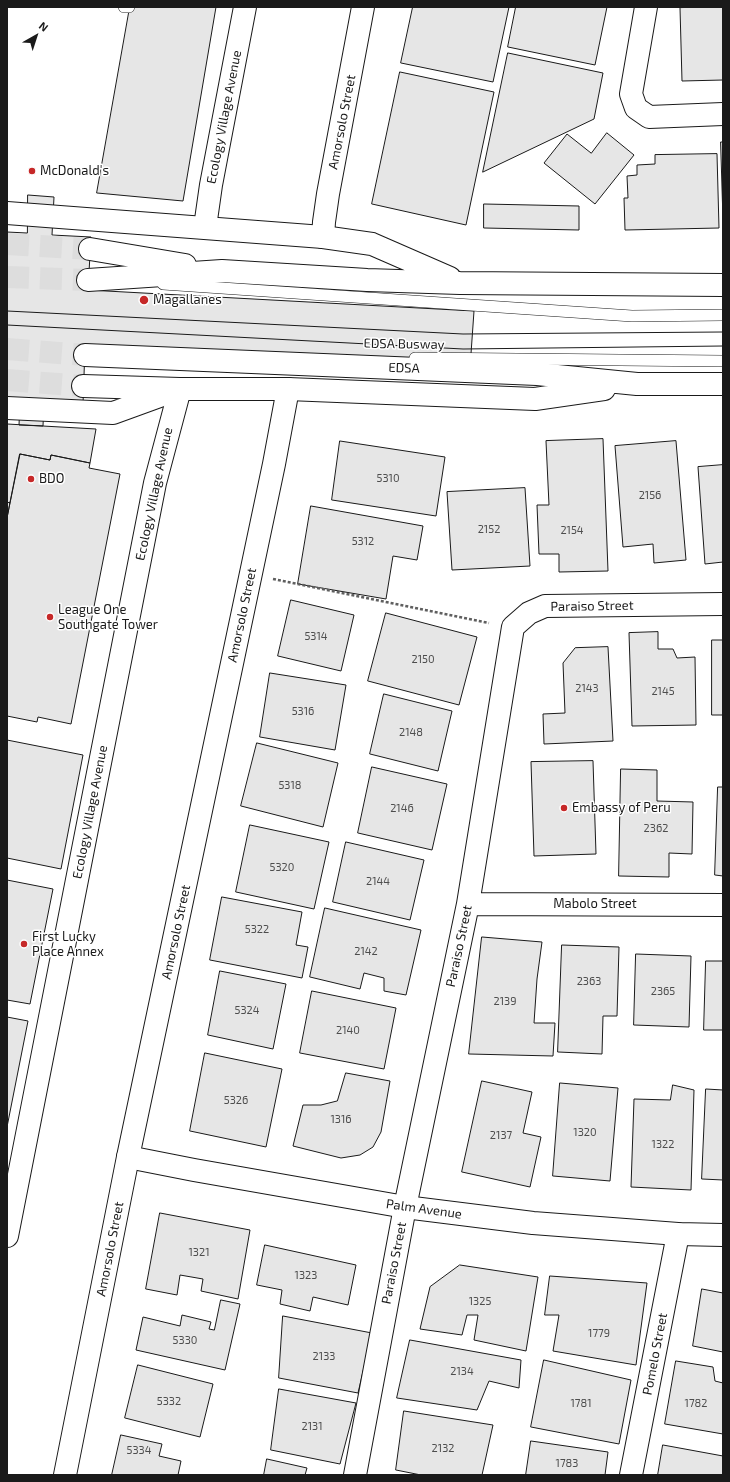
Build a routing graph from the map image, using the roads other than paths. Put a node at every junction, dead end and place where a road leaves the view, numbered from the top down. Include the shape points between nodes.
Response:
1 (124, 7) edge
2 (129, 7) edge
3 (245, 7) edge
4 (363, 7) edge
5 (646, 7) edge
6 (723, 114) edge
7 (7, 214) edge
8 (205, 227) junction
9 (323, 237) junction
10 (90, 248) tunnel mouth
11 (222, 271) junction
12 (88, 280) joint
13 (460, 283) junction
14 (723, 284) edge
15 (723, 315) edge
16 (85, 355) joint
17 (723, 361) edge
18 (637, 384) junction
19 (723, 384) edge
20 (83, 386) tunnel mouth
21 (180, 389) junction
22 (288, 389) junction
23 (7, 408) edge
24 (723, 604) edge
25 (468, 904) junction
26 (723, 905) edge
27 (128, 1157) junction
28 (405, 1207) junction
29 (678, 1234) junction
30 (723, 1235) edge
31 (7, 1236) edge
32 (65, 1475) edge
33 (355, 1475) edge
34 (631, 1475) edge

1 - 2 lane
3 - 8 main road, Ecology Village Avenue
4 - 9 main road, Amorsolo Street via 328,194
5 - 6 main road via 631,94 636,108 649,117
7 - 8 main road
8 - 9 main road
9 - 13 main road via 372,244
10 - 11 main road
11 - 12 main road
11 - 13 main road
12 - 15 lane via 632,316
13 - 14 main road
16 - 17 lane, EDSA Busway
16 - 18 main road, EDSA via 537,374
18 - 19 main road, EDSA
18 - 22 main road via 535,399
20 - 21 main road
21 - 22 main road
21 - 23 main road via 113,413
21 - 31 main road, Ecology Village Avenue via 154,483
22 - 27 main road, Amorsolo Street
24 - 25 main road, Paraiso Street via 545,606 529,613 514,628
25 - 26 main road, Mabolo Street
25 - 28 main road, Paraiso Street
27 - 28 main road, Palm Avenue
27 - 32 main road, Amorsolo Street
28 - 29 main road, Palm Avenue via 533,1223
28 - 33 main road, Paraiso Street
29 - 30 main road, Palm Avenue
29 - 34 main road, Pomelo Street

